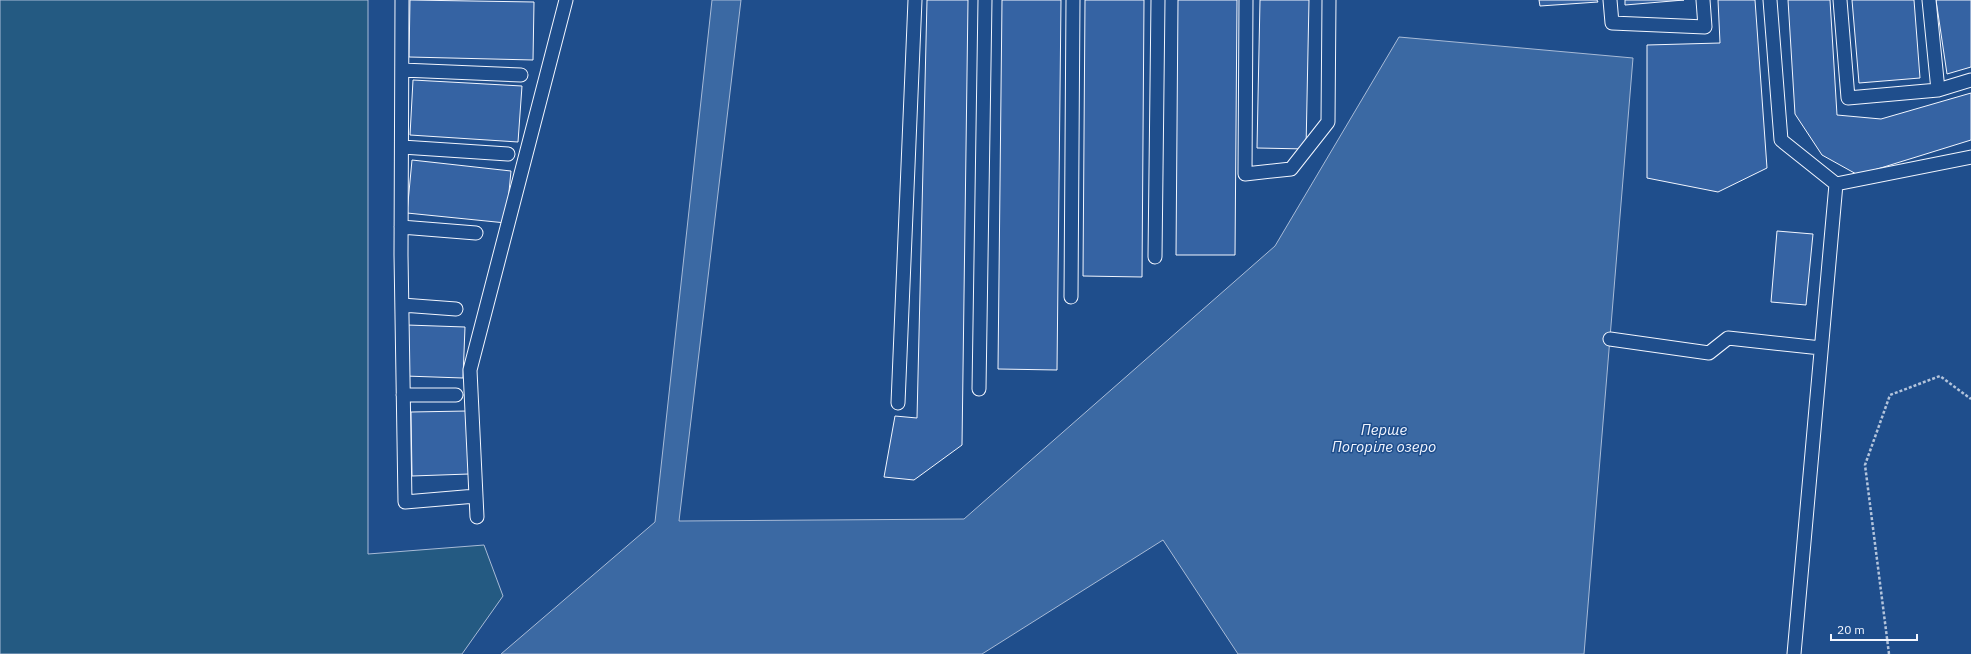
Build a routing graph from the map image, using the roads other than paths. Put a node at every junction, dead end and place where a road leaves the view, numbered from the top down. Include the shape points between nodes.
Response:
1 (402, 0) edge
2 (566, 0) edge
3 (915, 0) edge
4 (985, 0) edge
5 (1073, 0) edge
6 (1158, 0) edge
7 (1246, 0) edge
8 (1329, 0) edge
9 (1610, 0) edge
10 (1703, 0) edge
11 (1770, 0) edge
12 (1840, 0) edge
13 (1929, 0) edge
14 (402, 70) junction
15 (521, 75) dead end
16 (1971, 80) edge
17 (1938, 90) junction
18 (402, 147) junction
19 (508, 154) dead end
20 (1971, 157) edge
21 (1836, 184) junction
22 (401, 227) junction
23 (476, 233) dead end
24 (1155, 257) dead end
25 (1071, 297) dead end
26 (402, 305) junction
27 (456, 309) dead end
28 (1610, 339) dead end
29 (1821, 348) junction
30 (979, 389) dead end
31 (403, 395) junction
32 (456, 395) dead end
33 (898, 403) dead end
34 (476, 496) junction
35 (477, 517) dead end
36 (1794, 654) edge

1 - 14 lane
2 - 34 lane via 470,370
3 - 33 lane
4 - 30 lane
5 - 25 lane
6 - 24 lane
7 - 8 lane via 1245,174 1291,169 1328,122
9 - 10 lane via 1612,23 1705,27
11 - 21 lane via 1781,140
12 - 17 lane via 1848,98
13 - 17 lane
14 - 15 lane
14 - 18 lane
16 - 17 lane
18 - 19 lane
18 - 22 lane
20 - 21 lane
21 - 29 lane
22 - 23 lane
22 - 26 lane
26 - 27 lane
26 - 31 lane
28 - 29 lane via 1709,353 1728,338
29 - 36 lane
31 - 32 lane
31 - 34 lane via 405,502
34 - 35 lane

